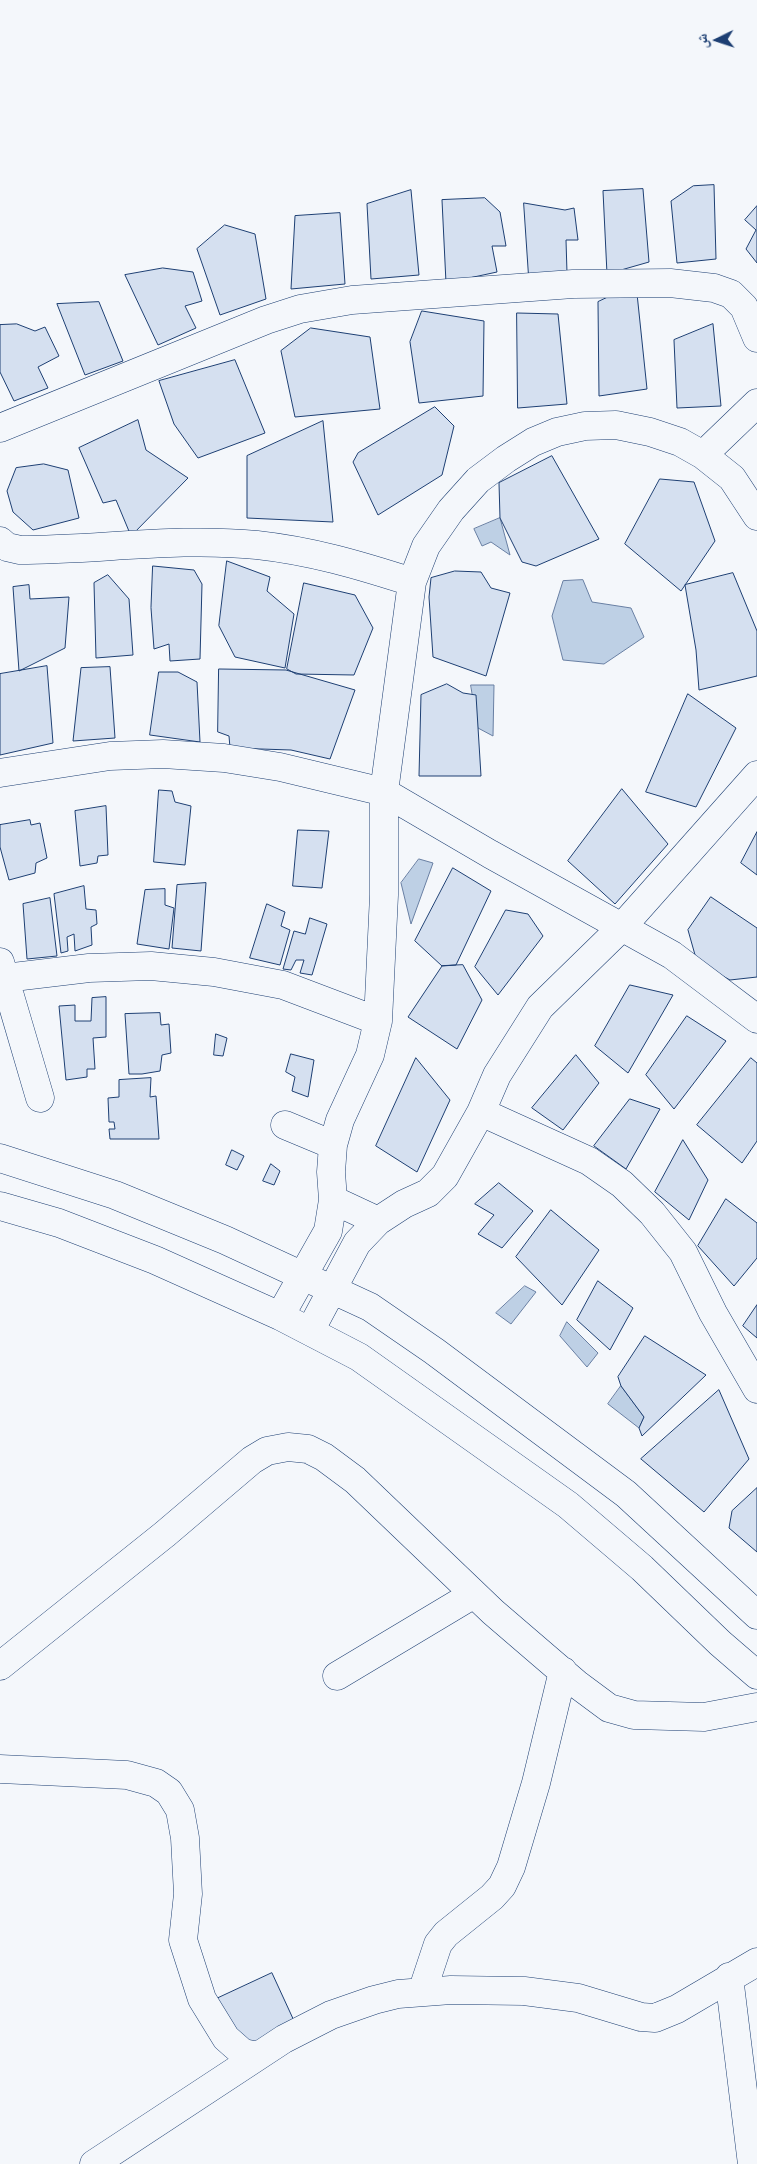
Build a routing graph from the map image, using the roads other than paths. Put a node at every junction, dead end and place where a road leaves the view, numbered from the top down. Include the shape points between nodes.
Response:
1 (757, 338) edge
2 (757, 402) edge
3 (0, 428) edge
4 (703, 455) junction
5 (757, 516) edge
6 (0, 541) edge
7 (412, 582) junction
8 (0, 773) edge
9 (757, 775) edge
10 (384, 792) junction
11 (621, 928) junction
12 (3, 970) edge
13 (757, 1019) edge
14 (378, 1021) junction
15 (40, 1098) dead end
16 (481, 1112) junction
17 (285, 1125) dead end
18 (333, 1145) junction
19 (0, 1158) edge
20 (333, 1200) junction
21 (0, 1206) edge
22 (378, 1221) junction
23 (303, 1275) junction
24 (332, 1290) junction
25 (280, 1316) junction
26 (310, 1331) junction
27 (757, 1389) edge
28 (474, 1594) junction
29 (757, 1615) edge
30 (0, 1666) edge
31 (563, 1671) junction
32 (757, 1675) edge
33 (337, 1676) dead end
34 (757, 1707) edge
35 (0, 1769) edge
36 (757, 1962) edge
37 (729, 1977) junction
38 (422, 1992) junction
39 (258, 2056) junction
40 (94, 2164) edge
41 (752, 2164) edge

1 - 3 street via 744,307 736,298 722,290 670,283 573,284 352,300 300,309 266,320
2 - 4 street
4 - 5 street via 732,478
4 - 7 street via 680,442 616,425 585,426 533,442 478,480 450,510 426,546
6 - 7 street via 7,547 20,550 254,545 347,561
7 - 10 street
8 - 10 street via 110,756 163,754 224,758 280,767
9 - 11 street
10 - 11 street
10 - 14 street via 384,895
11 - 13 street via 672,955
11 - 16 street via 540,1007 498,1075
12 - 14 street via 151,966 214,972 283,985
12 - 15 street
14 - 18 street via 370,1055 340,1120
16 - 22 street via 445,1176 428,1193
16 - 27 street via 589,1161 622,1184 652,1213 683,1252 713,1313
17 - 18 street
18 - 20 street
19 - 23 street via 115,1195
20 - 22 street
20 - 23 street via 328,1231
21 - 25 street via 59,1223 155,1260
22 - 24 street via 357,1243
23 - 24 street
23 - 25 street
24 - 26 street
24 - 29 street via 370,1307 418,1340 626,1494
25 - 26 street
26 - 32 street via 359,1357 568,1505 642,1568
28 - 30 street via 355,1480 308,1448 281,1448 267,1451 252,1460
28 - 31 street
28 - 33 street
31 - 34 street via 609,1708 628,1714 704,1717
31 - 38 street via 511,1867 502,1886 438,1944
35 - 39 street via 127,1775 156,1783 169,1792 180,1810 185,1838 188,1894 184,1940 202,1999 226,2038 243,2053
36 - 37 street
37 - 38 street via 677,2009 655,2018 551,1993
37 - 41 street
38 - 39 street via 398,1994 331,2015
39 - 40 street

